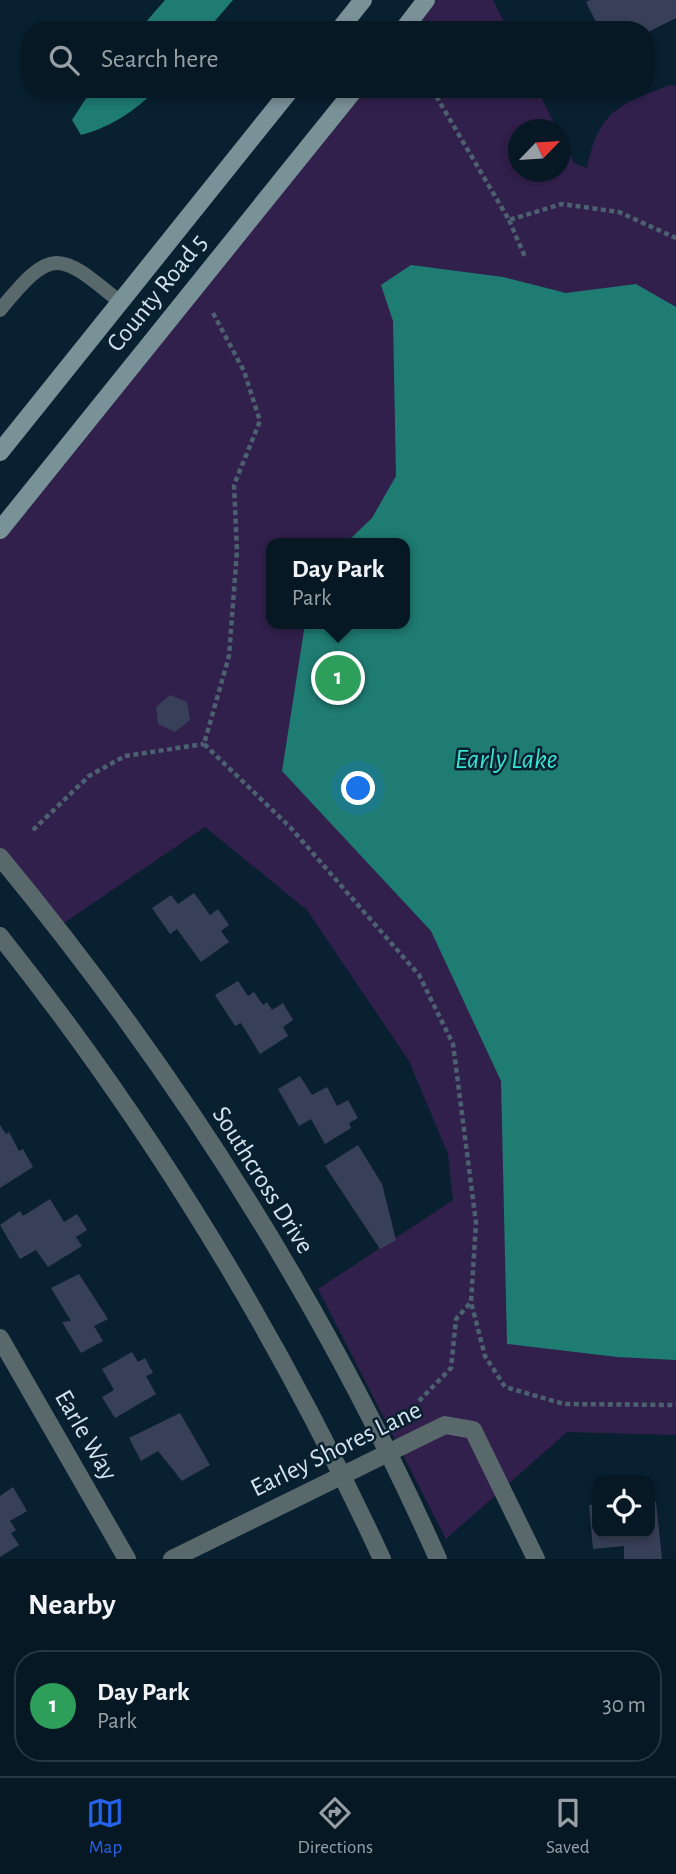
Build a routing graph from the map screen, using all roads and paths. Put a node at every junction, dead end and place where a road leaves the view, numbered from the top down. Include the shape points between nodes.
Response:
1 (363, 0) edge
2 (426, 0) edge
3 (346, 21) edge
4 (409, 21) edge
5 (284, 98) edge
6 (348, 98) edge
7 (437, 98) edge
8 (509, 220) junction
9 (676, 238) edge
10 (525, 257) dead end
11 (120, 302) junction
12 (0, 310) edge
13 (214, 313) dead end
14 (0, 452) edge
15 (0, 530) edge
16 (204, 744) junction
17 (33, 830) dead end
18 (0, 857) edge
19 (0, 936) edge
20 (471, 1302) junction
21 (0, 1338) edge
22 (419, 1401) dead end
23 (676, 1405) edge
24 (390, 1451) junction
25 (343, 1474) junction
26 (127, 1559) edge
27 (172, 1559) edge
28 (382, 1559) edge
29 (438, 1559) edge
30 (536, 1559) edge

1 - 3 main road
2 - 4 main road
5 - 11 main road, County Road 5
6 - 15 main road, County Road 5
7 - 8 path
8 - 9 path via 562,204 619,212
8 - 10 path
11 - 12 lane via 75,265 62,262 30,274
11 - 14 main road, County Road 5
13 - 16 path via 244,371 260,421 234,485 237,551 229,656
16 - 17 path via 125,756 89,776
16 - 20 path via 290,827 419,975 453,1044 476,1223
18 - 24 street, Southcross Drive via 58,927 174,1086 290,1271
19 - 25 street via 49,998 170,1172 281,1356
20 - 22 path via 456,1319 451,1368
20 - 23 path via 485,1356 505,1387 564,1404
21 - 26 street, Earle Way
24 - 25 street, Earley Shores Lane
24 - 29 street, Southcross Drive
24 - 30 street, Earley Shores Lane via 445,1425 473,1430
25 - 27 street, Earley Shores Lane
25 - 28 street

